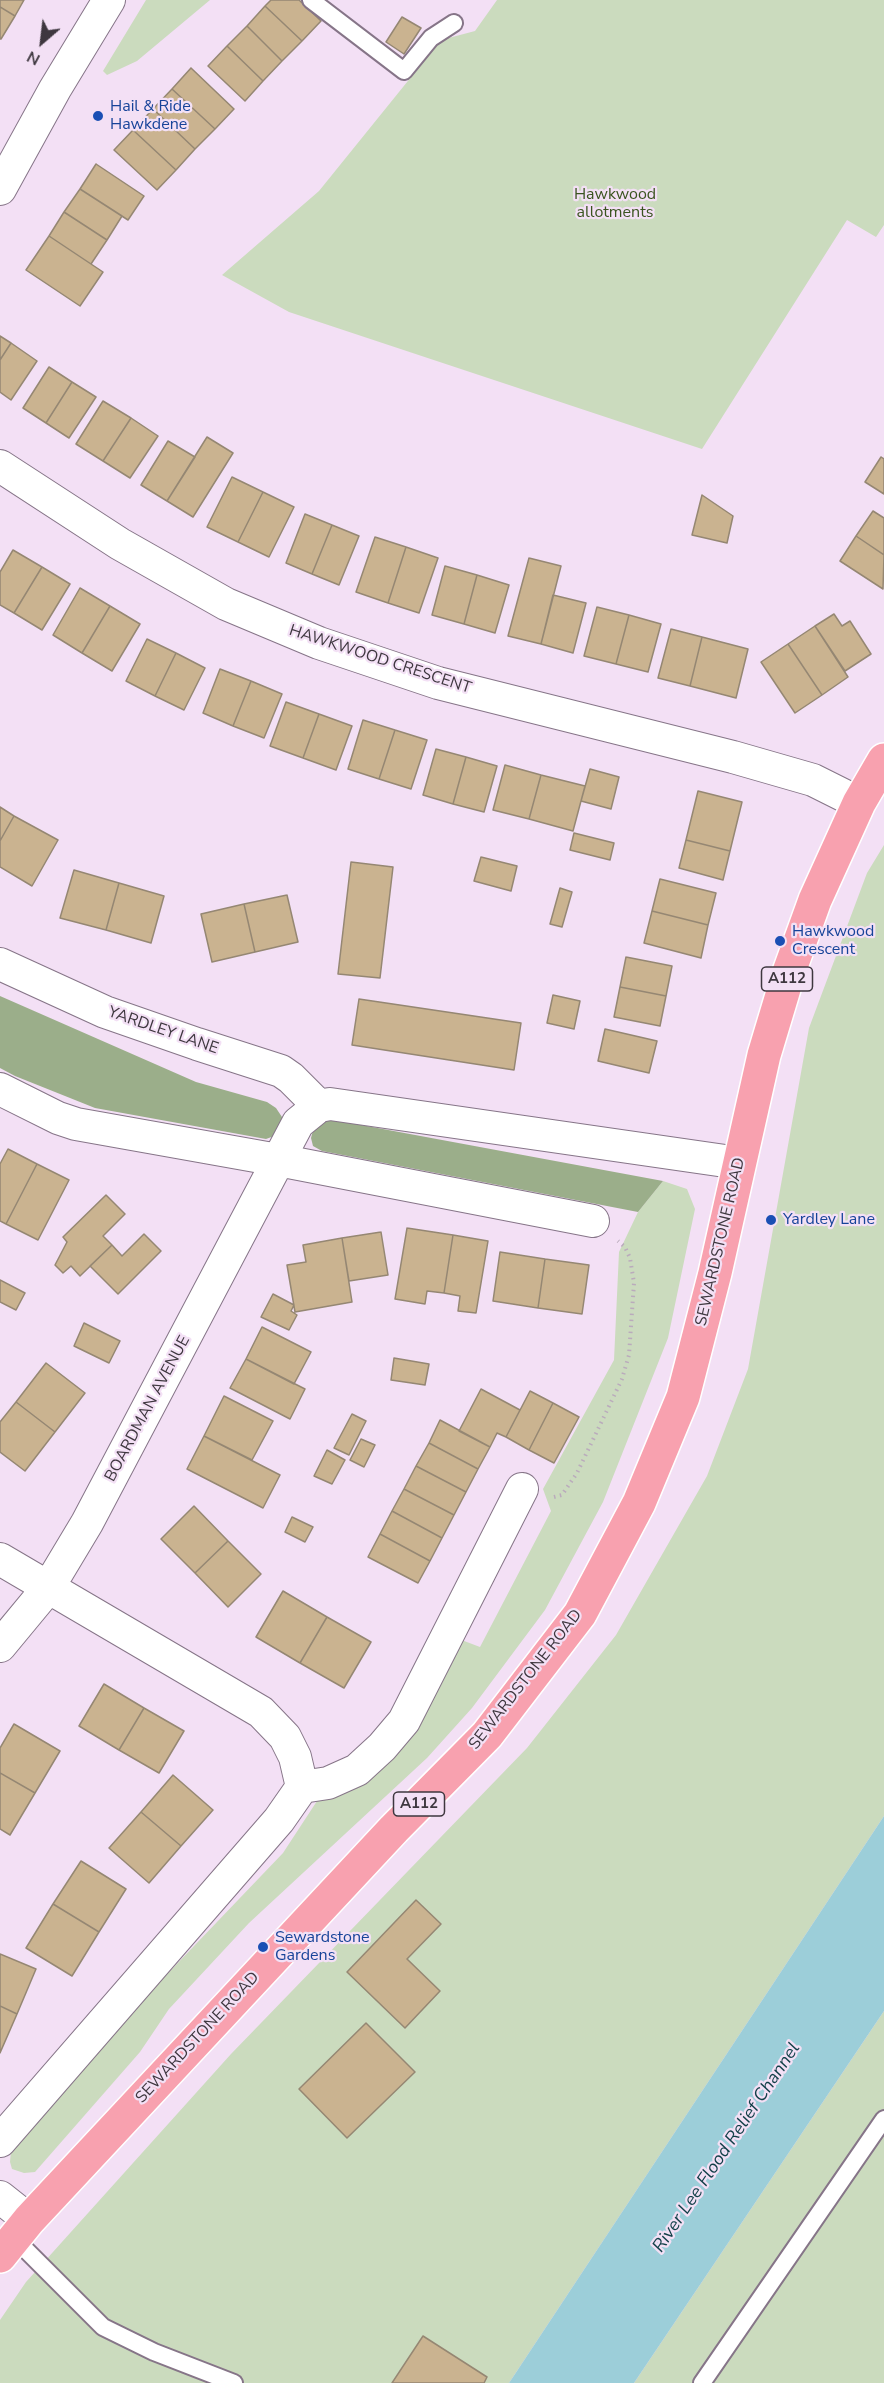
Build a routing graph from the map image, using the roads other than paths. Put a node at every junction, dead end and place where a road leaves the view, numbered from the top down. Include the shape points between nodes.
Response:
1 (109, 0) edge
2 (311, 0) edge
3 (454, 24) dead end
4 (0, 189) edge
5 (0, 466) edge
6 (884, 760) edge
7 (859, 803) junction
8 (0, 964) edge
9 (0, 1089) edge
10 (319, 1106) junction
11 (278, 1160) junction
12 (739, 1163) junction
13 (593, 1221) dead end
14 (535, 1493) road end
15 (0, 1559) edge
16 (48, 1588) junction
17 (0, 1646) edge
18 (302, 1787) junction
19 (884, 2119) edge
20 (0, 2141) edge
21 (0, 2197) edge
22 (14, 2238) edge
23 (234, 2383) edge
24 (702, 2383) edge

1 - 4 street
2 - 3 lane via 404,71 431,38
5 - 7 street, HAWKWOOD CRESCENT via 120,544 216,599 319,643 438,683 813,780
6 - 7 main road, SEWARDSTONE ROAD / A112
7 - 12 main road, SEWARDSTONE ROAD / A112 via 815,900 789,972 764,1055
8 - 10 street, YARDLEY LANE via 105,1012 281,1071
9 - 11 street via 76,1124
10 - 11 street via 298,1123
10 - 12 street via 330,1104
11 - 13 street
11 - 16 street, BOARDMAN AVENUE via 87,1523
12 - 22 main road, SEWARDSTONE ROAD / A112 via 684,1397 639,1503 580,1614 487,1735 378,1846
14 - 18 street via 405,1722 357,1770 328,1783
15 - 16 street
16 - 17 street, BOARDMAN AVENUE
16 - 18 street via 261,1712 285,1737 295,1757
18 - 20 street via 279,1820
19 - 24 lane
21 - 22 street
22 - 23 lane via 103,2327

